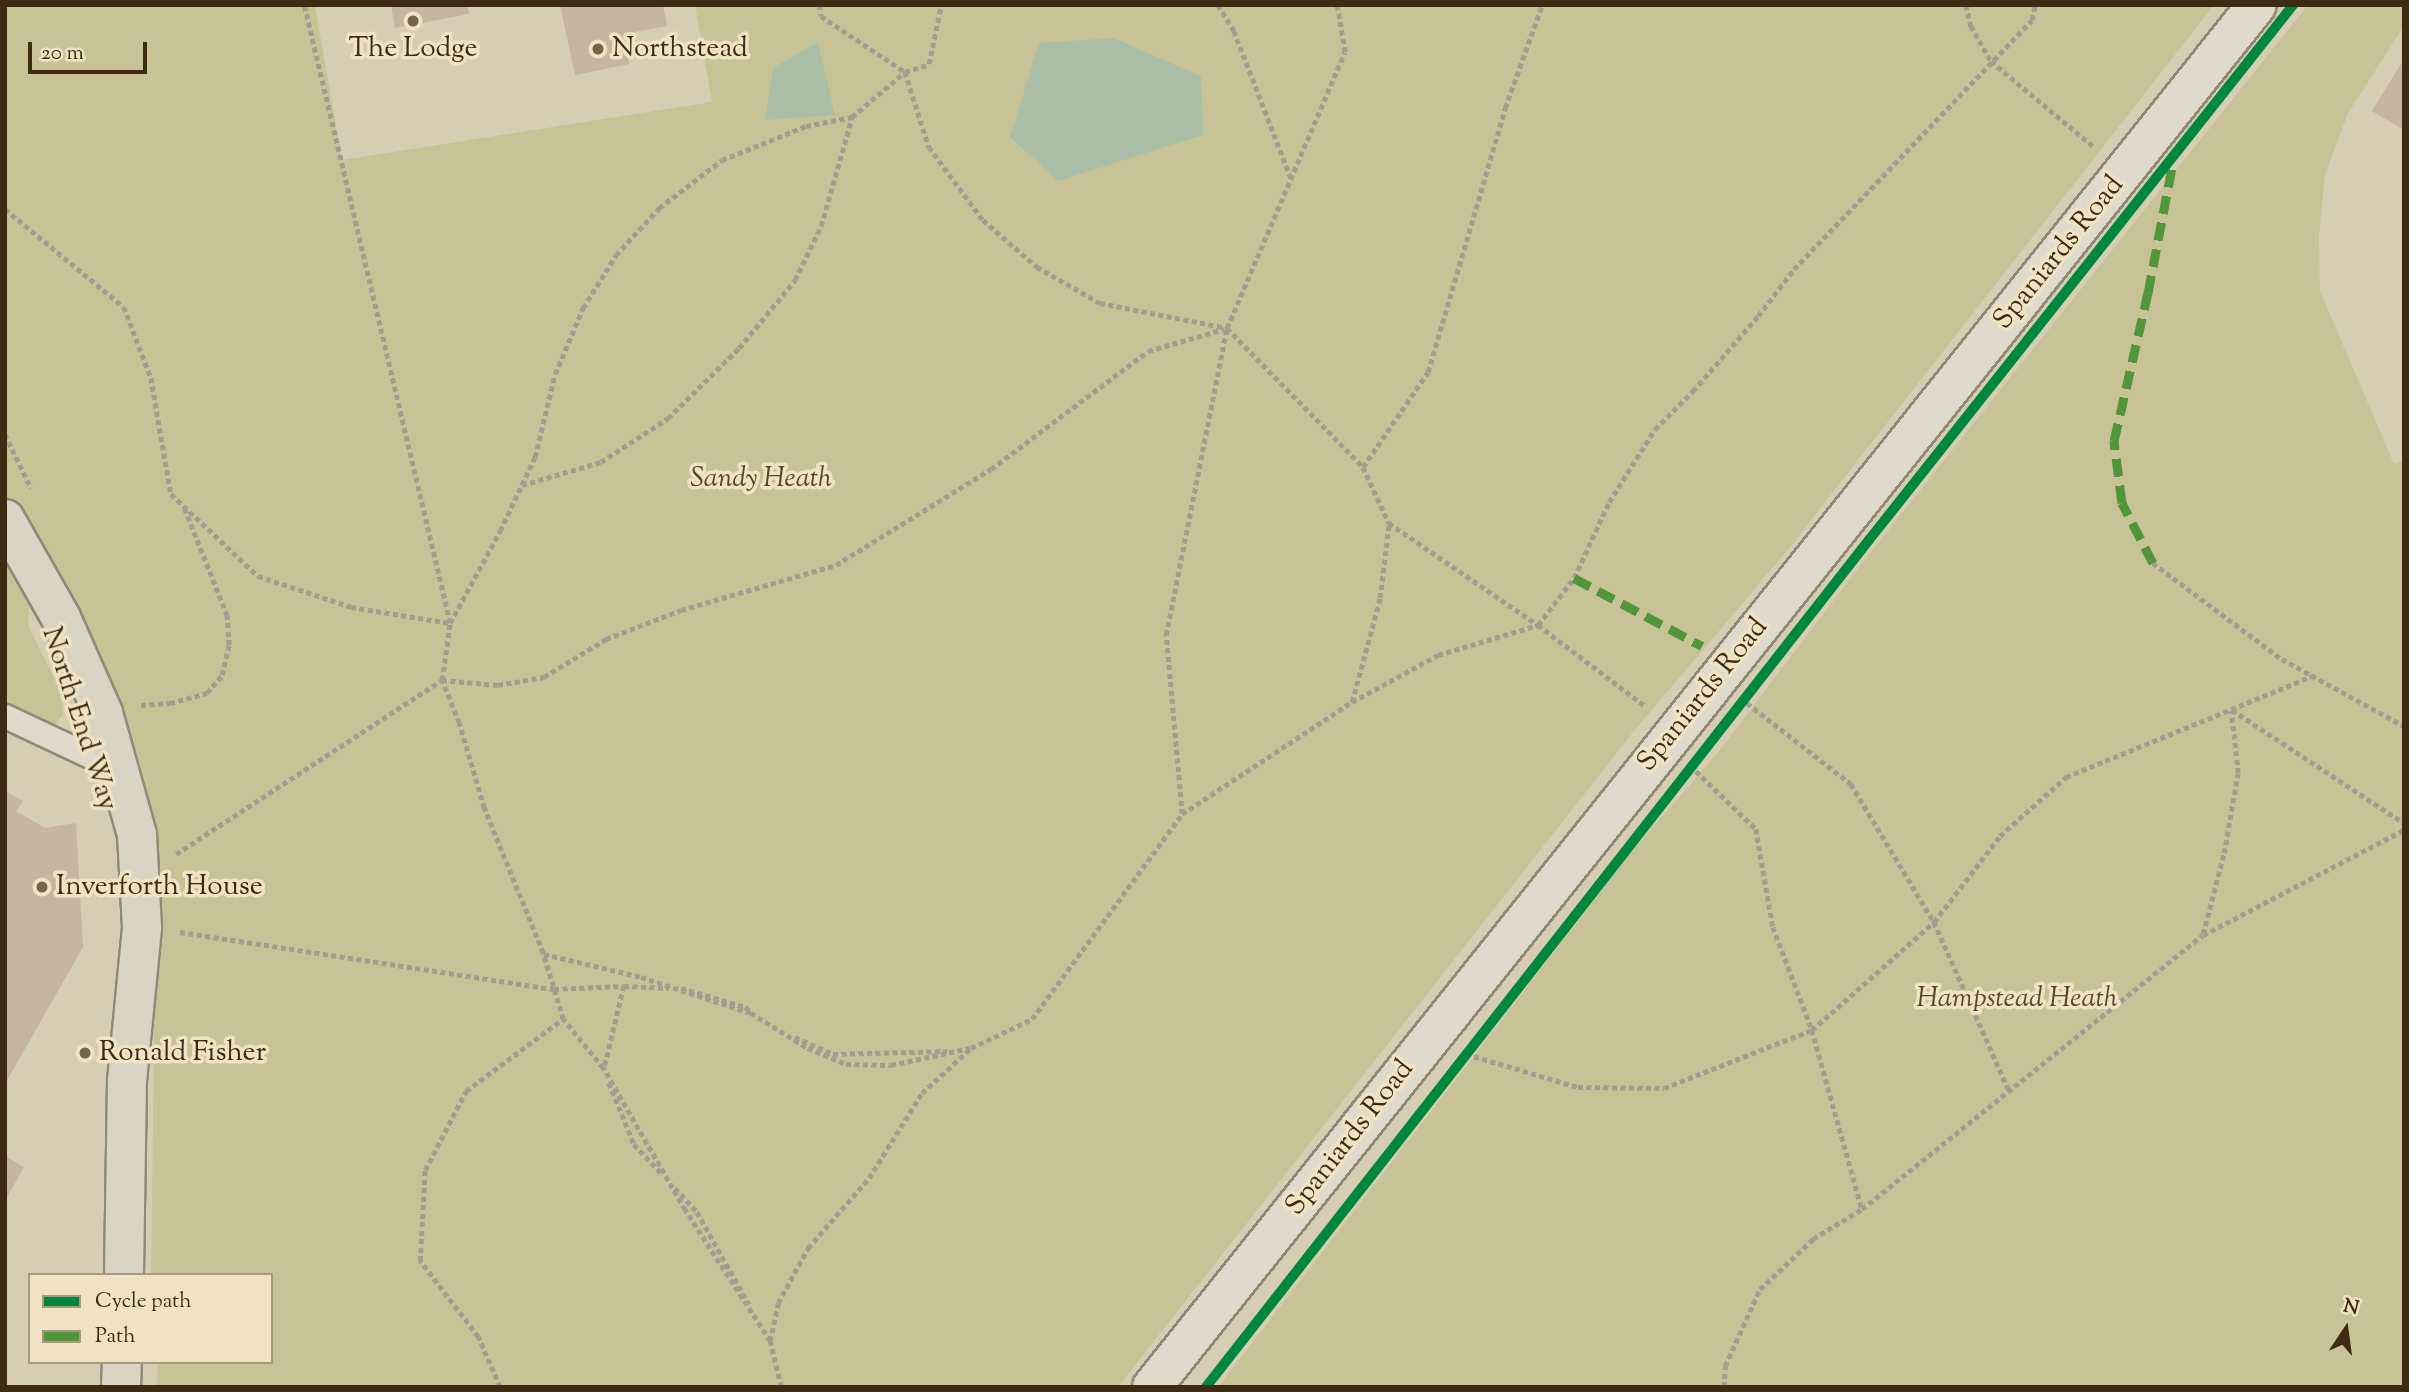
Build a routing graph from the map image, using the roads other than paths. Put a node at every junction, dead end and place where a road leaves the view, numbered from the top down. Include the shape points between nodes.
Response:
1 (2257, 5) edge
2 (5, 519) edge
3 (5, 716) edge
4 (108, 764) junction
5 (127, 1082) junction
6 (124, 1273) edge
7 (122, 1364) edge
8 (121, 1387) edge
9 (1152, 1387) edge

1 - 9 main road, Spaniards Road
2 - 4 main road, North End Way via 32,567
3 - 4 lane
4 - 5 main road, North End Way
4 - 5 main road, North End Way via 137,835 142,928
5 - 6 main road, North End Way
7 - 8 main road

